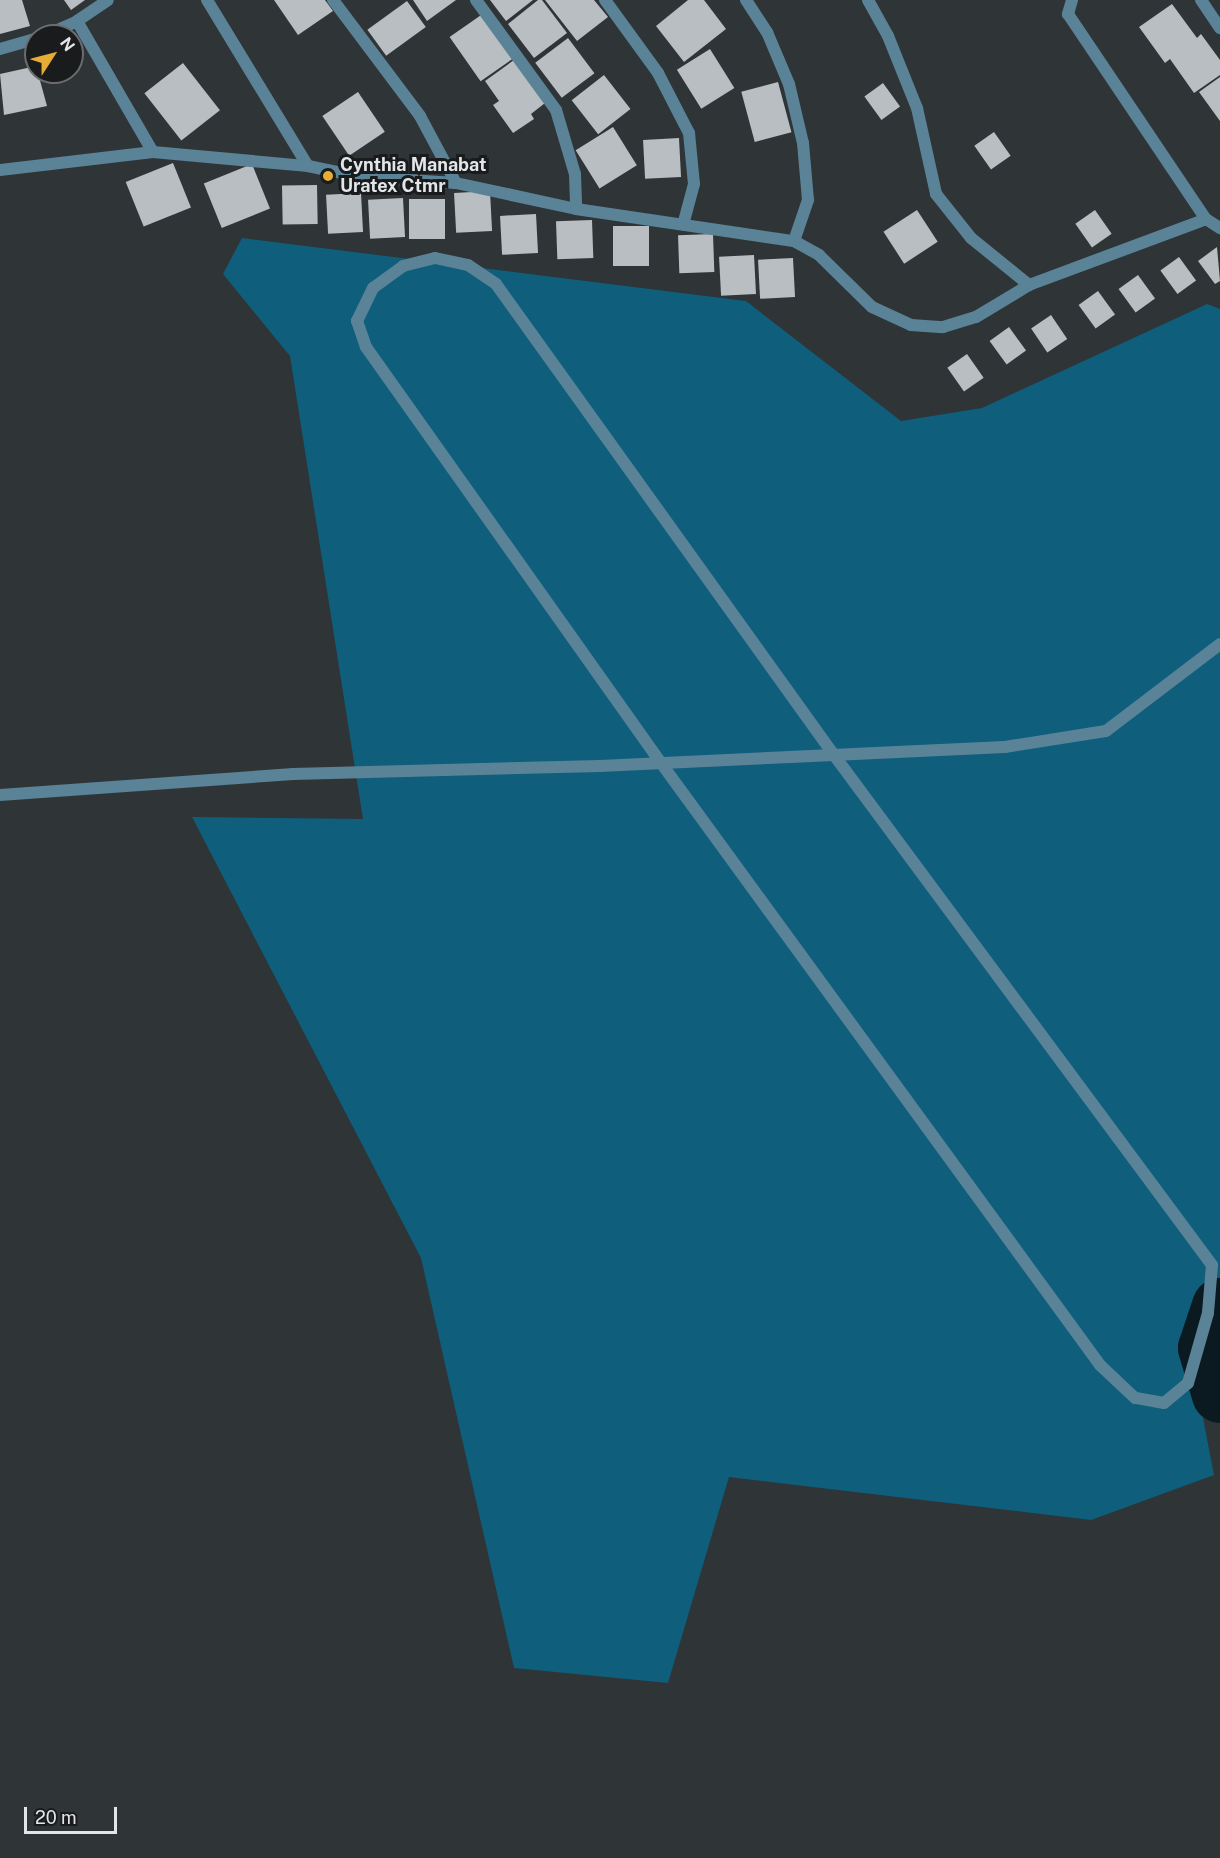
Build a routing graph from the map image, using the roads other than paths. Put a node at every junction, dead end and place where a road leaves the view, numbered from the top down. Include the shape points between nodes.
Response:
1 (108, 0) edge
2 (207, 0) edge
3 (333, 0) edge
4 (476, 0) edge
5 (605, 0) edge
6 (746, 0) edge
7 (868, 0) edge
8 (1072, 0) edge
9 (1201, 0) edge
10 (77, 21) junction
11 (70, 24) edge
12 (1220, 28) edge
13 (24, 42) edge
14 (0, 49) edge
15 (153, 152) junction
16 (308, 166) junction
17 (0, 170) edge
18 (456, 183) junction
19 (576, 209) junction
20 (1206, 219) junction
21 (683, 225) junction
22 (1220, 228) edge
23 (794, 241) junction
24 (1029, 285) junction
25 (1220, 644) edge
26 (834, 755) junction
27 (661, 763) junction
28 (0, 795) edge

1 - 10 street
2 - 16 street
3 - 18 street via 420,116
4 - 19 street via 556,110 573,165
5 - 21 street via 658,73 689,133 694,184
6 - 23 street via 767,32 789,84 803,143 807,200
7 - 24 street via 888,36 917,108 936,194 971,238
8 - 20 street via 1068,14
9 - 12 street
10 - 11 street
10 - 15 street
13 - 14 street
15 - 16 street
15 - 17 street
16 - 18 street via 361,177
18 - 19 street
19 - 21 street
20 - 22 street
20 - 24 street
21 - 23 street
23 - 24 street via 819,255 872,307 911,325 943,327 975,317
25 - 26 street via 1106,731 1005,747
26 - 27 street
26 - 27 street via 496,284 468,265 452,260 419,260 402,266 386,275 363,304 357,321 366,347
26 - 27 street via 1212,1265 1208,1313 1188,1383 1164,1403 1135,1398 1100,1365
27 - 28 street via 293,774

